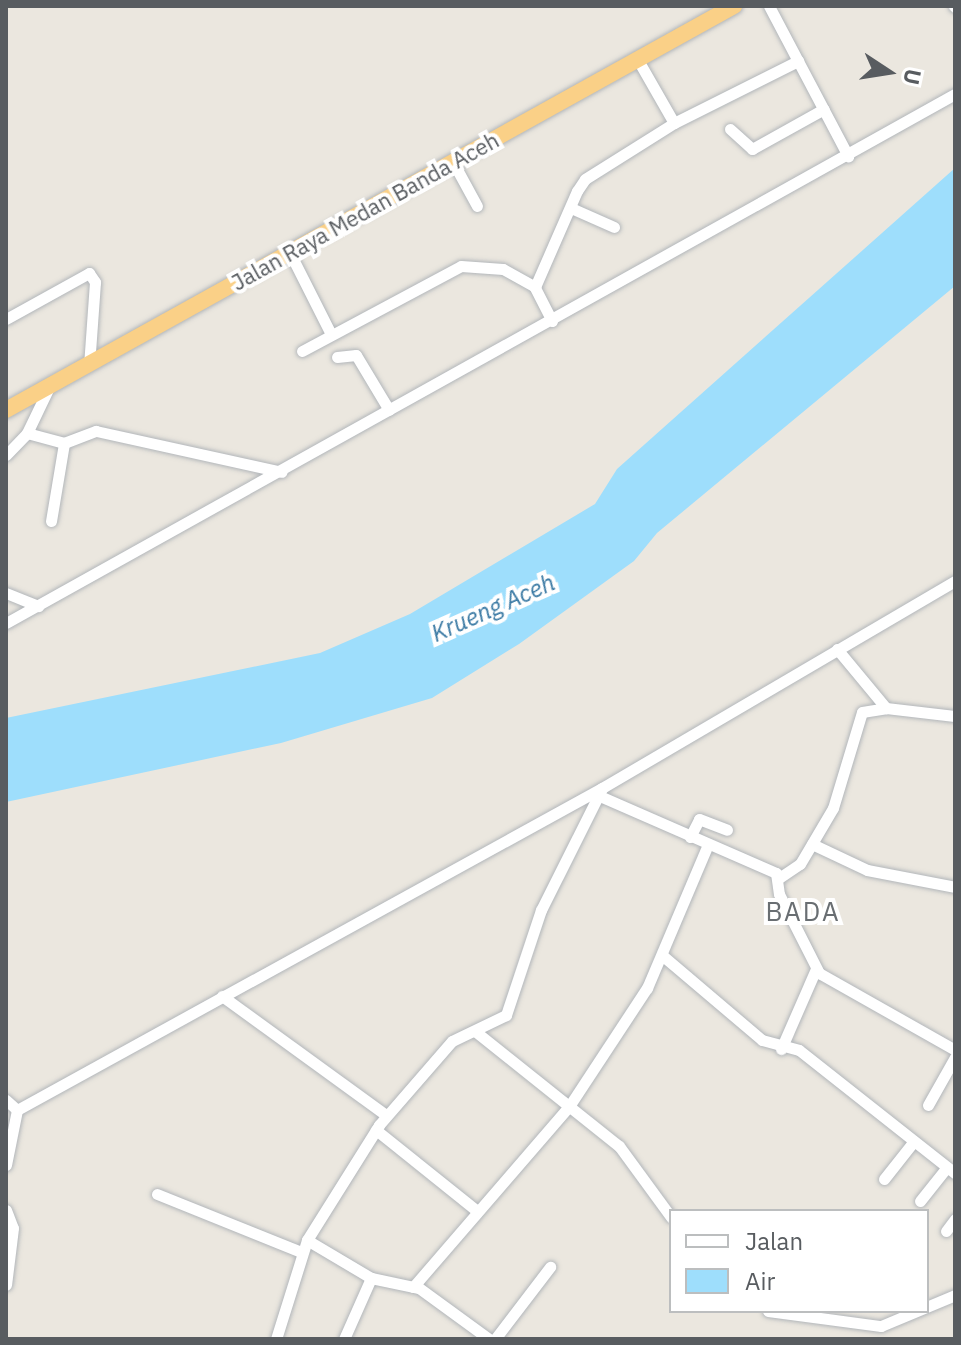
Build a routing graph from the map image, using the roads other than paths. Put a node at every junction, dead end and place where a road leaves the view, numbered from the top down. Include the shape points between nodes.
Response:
1 (769, 6) edge
2 (732, 8) edge
3 (798, 61) junction
4 (639, 62) junction
5 (955, 94) edge
6 (824, 109) junction
7 (674, 123) junction
8 (730, 129) dead end
9 (848, 156) junction
10 (453, 162) junction
11 (477, 206) dead end
12 (571, 208) junction
13 (614, 227) dead end
14 (290, 253) junction
15 (535, 287) junction
16 (6, 319) edge
17 (552, 321) junction
18 (331, 334) junction
19 (302, 351) dead end
20 (337, 357) dead end
21 (89, 365) junction
22 (49, 386) junction
23 (6, 410) edge
24 (389, 410) junction
25 (27, 433) junction
26 (64, 443) junction
27 (6, 455) edge
28 (282, 472) junction
29 (51, 521) dead end
30 (955, 581) edge
31 (6, 593) edge
32 (38, 606) junction
33 (6, 623) edge
34 (837, 649) junction
35 (886, 708) junction
36 (955, 716) edge
37 (602, 792) junction
38 (727, 830) dead end
39 (690, 837) junction
40 (708, 844) junction
41 (812, 844) junction
42 (779, 878) junction
43 (955, 887) edge
44 (663, 956) junction
45 (816, 969) junction
46 (222, 996) junction
47 (476, 1032) junction
48 (781, 1049) junction
49 (955, 1050) edge
50 (955, 1057) edge
51 (6, 1100) edge
52 (570, 1105) junction
53 (928, 1105) dead end
54 (17, 1110) junction
55 (386, 1115) junction
56 (376, 1130) junction
57 (914, 1141) junction
58 (6, 1165) edge
59 (951, 1170) edge
60 (884, 1179) dead end
61 (157, 1194) dead end
62 (920, 1201) dead end
63 (6, 1210) edge
64 (477, 1211) junction
65 (669, 1214) edge
66 (955, 1219) edge
67 (946, 1231) dead end
68 (307, 1240) junction
69 (301, 1252) junction
70 (550, 1267) dead end
71 (371, 1278) junction
72 (6, 1285) edge
73 (413, 1287) junction
74 (955, 1295) edge
75 (929, 1310) edge
76 (783, 1313) edge
77 (923, 1313) edge
78 (276, 1339) edge
79 (344, 1339) edge
80 (489, 1339) edge
81 (495, 1339) edge

1 - 3 street
2 - 4 highway, Jalan Raya Medan Banda Aceh
3 - 6 street
3 - 7 street
4 - 7 street
4 - 10 highway, Jalan Raya Medan Banda Aceh
5 - 9 street
6 - 8 street via 752,149
6 - 9 street
7 - 12 street via 585,179
9 - 17 street
10 - 11 street
10 - 14 highway, Jalan Raya Medan Banda Aceh
12 - 13 street
12 - 15 street
14 - 18 street
14 - 21 highway, Jalan Raya Medan Banda Aceh
15 - 17 street
15 - 18 street via 503,269 461,266
16 - 21 street via 89,273 95,282
17 - 24 street
18 - 19 street
20 - 24 street via 356,355
21 - 22 highway, Jalan Raya Medan Banda Aceh
22 - 23 highway, Jalan Raya Medan Banda Aceh
22 - 25 street
24 - 28 street
25 - 26 street
25 - 27 street
26 - 28 street via 96,431
26 - 29 street
28 - 32 street
30 - 34 street
31 - 32 street
32 - 33 street
34 - 35 street
34 - 37 street
35 - 36 street
35 - 41 street via 862,712 848,776
37 - 39 street
37 - 46 street
37 - 47 street via 541,910 506,1015
38 - 39 street via 699,819
39 - 40 street
40 - 42 street
40 - 44 street
41 - 42 street
41 - 43 street via 867,870
42 - 45 street via 779,894
44 - 48 street
44 - 52 street
45 - 48 street
45 - 49 street
46 - 54 street
46 - 55 street
47 - 52 street
47 - 55 street via 452,1041
48 - 57 street via 799,1050
50 - 53 street
51 - 54 street
52 - 64 street
52 - 65 street via 619,1146
54 - 58 street
55 - 56 street
56 - 64 street
56 - 68 street
57 - 59 street
57 - 60 street
59 - 62 street
61 - 69 street
63 - 72 street via 13,1228
64 - 73 street
66 - 67 street
68 - 69 street
68 - 71 street
69 - 78 street
70 - 81 street
71 - 73 street
71 - 79 street
73 - 80 street
74 - 75 street
76 - 77 street via 881,1326

